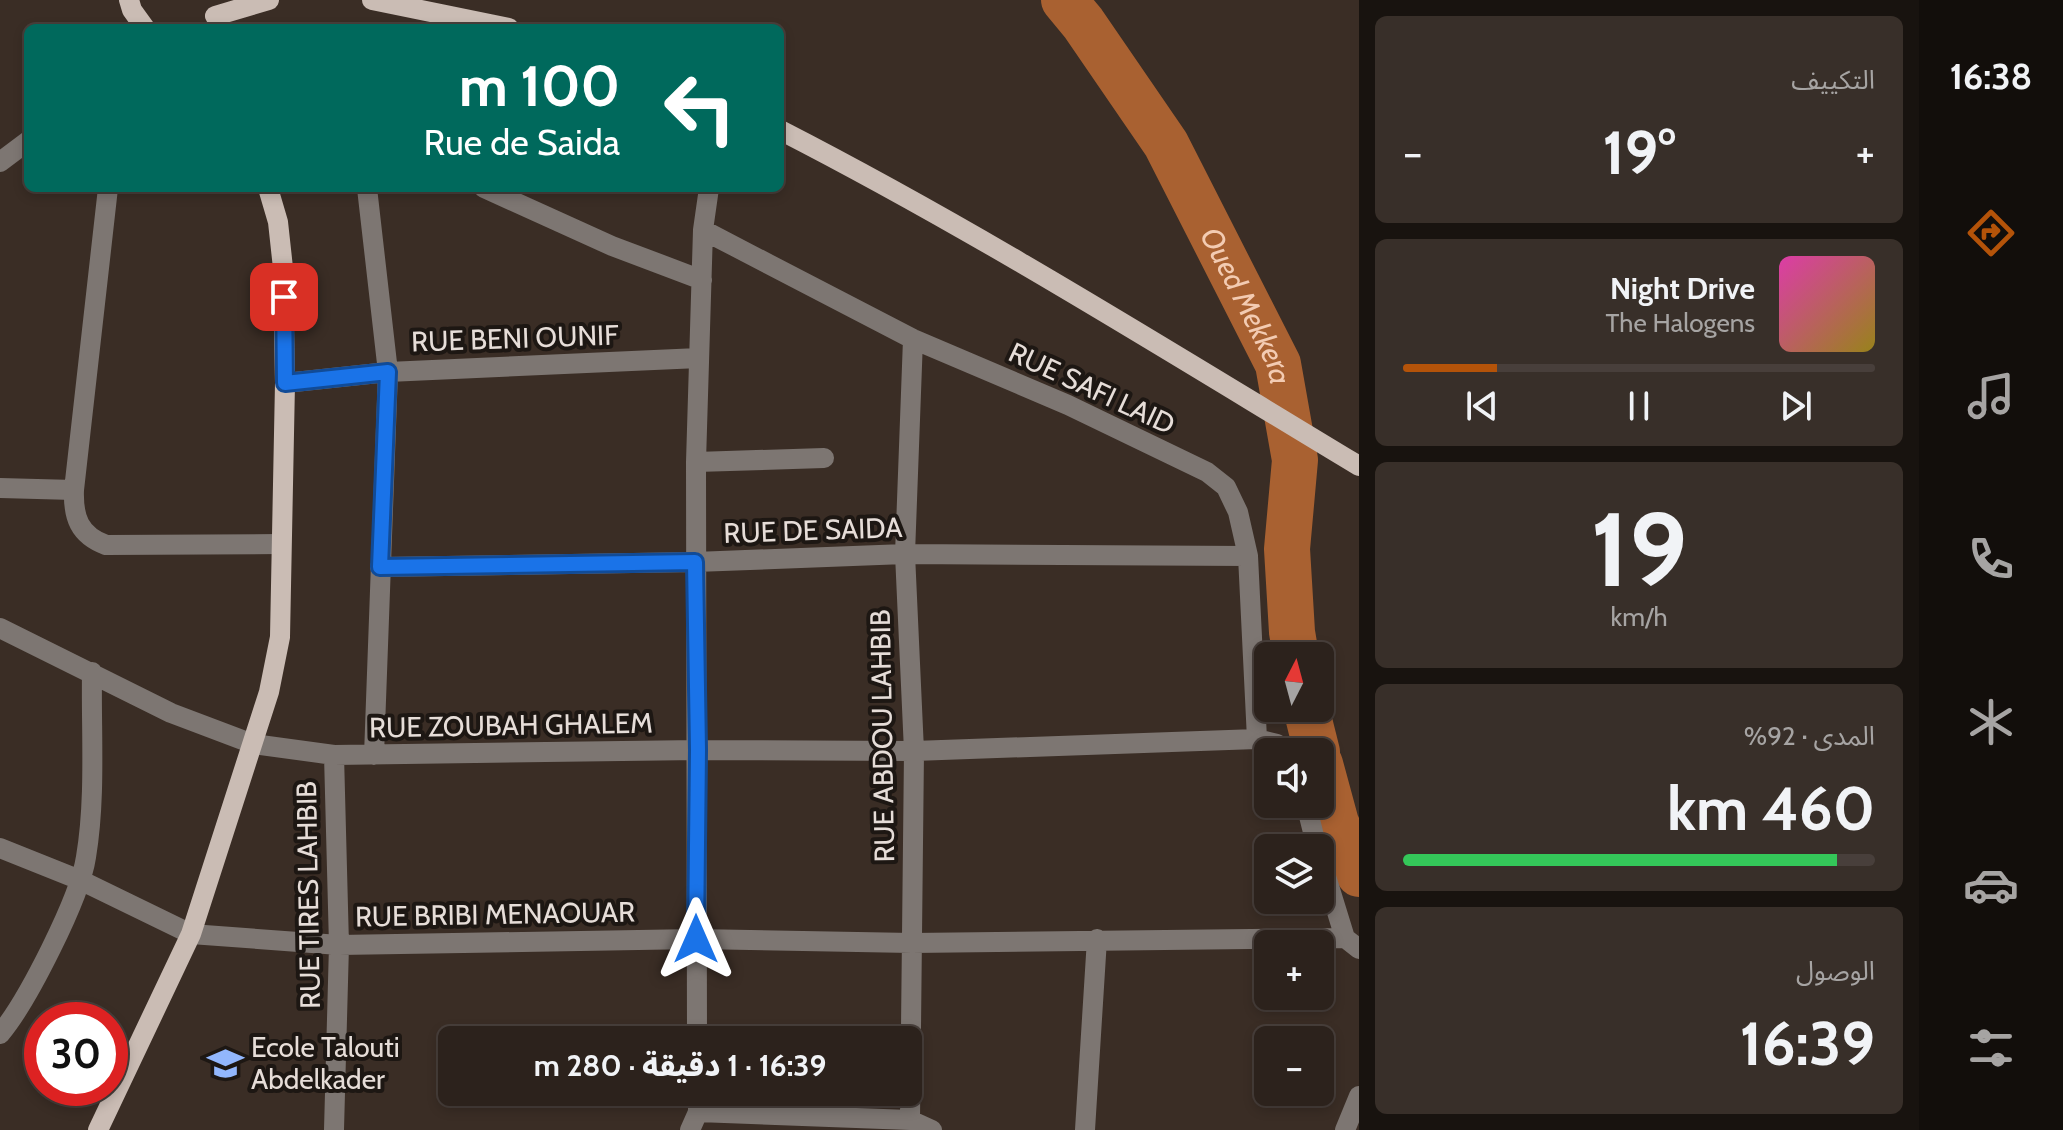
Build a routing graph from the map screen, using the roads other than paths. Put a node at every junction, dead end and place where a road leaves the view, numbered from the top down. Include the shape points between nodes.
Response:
1 (129, 0) edge
2 (269, 0) edge
3 (372, 0) edge
4 (213, 19) edge
5 (139, 24) edge
6 (489, 24) edge
7 (784, 132) edge
8 (24, 144) edge
9 (0, 162) edge
10 (108, 192) edge
11 (269, 192) edge
12 (367, 192) edge
13 (493, 192) edge
14 (708, 192) edge
15 (703, 230) junction
16 (702, 280) junction
17 (913, 339) junction
18 (699, 358) junction
19 (388, 372) junction
20 (285, 383) junction
21 (824, 458) dead end
22 (696, 462) junction
23 (1359, 466) edge
24 (0, 488) edge
25 (74, 490) junction
26 (280, 544) junction
27 (905, 554) junction
28 (1248, 556) junction
29 (695, 562) junction
30 (380, 567) junction
31 (0, 628) edge
32 (92, 672) junction
33 (1257, 738) edge
34 (1254, 739) edge
35 (253, 744) junction
36 (698, 750) junction
37 (914, 751) junction
38 (334, 755) junction
39 (374, 755) junction
40 (0, 848) edge
41 (80, 880) junction
42 (1334, 895) edge
43 (191, 934) junction
44 (696, 939) junction
45 (1097, 939) junction
46 (912, 943) junction
47 (1352, 944) edge
48 (339, 945) junction
49 (697, 1026) edge
50 (0, 1034) edge
51 (1359, 1096) edge
52 (695, 1111) edge
53 (907, 1125) edge
54 (98, 1130) edge
55 (334, 1130) edge
56 (932, 1130) edge
57 (1085, 1130) edge
58 (1345, 1130) edge

1 - 5 main road
2 - 4 main road
3 - 6 main road
7 - 23 main road via 1149,337
8 - 9 street
10 - 25 street
11 - 20 main road via 283,268
12 - 19 street
13 - 16 street
14 - 15 street
15 - 16 street
15 - 17 street, RUE SAFI LAID
16 - 18 street
17 - 27 street, RUE ABDOU LAHBIB
17 - 28 street, RUE SAFI LAID via 1207,472 1226,487
18 - 19 street, RUE BENI OUNIF
18 - 22 street
19 - 20 street, RUE BENI OUNIF
19 - 30 street
20 - 26 main road
21 - 22 street
22 - 29 street
24 - 25 street
25 - 26 street via 78,523 85,534 106,545
26 - 35 main road via 280,637
27 - 28 street, RUE DE SAIDA
27 - 29 street, RUE DE SAIDA
27 - 37 street, RUE ABDOU LAHBIB
28 - 33 street, RUE SAFI LAID
29 - 30 street, RUE DE SAIDA
29 - 36 street
30 - 39 street
31 - 32 street, RUE ZOUBAH GHALEM
32 - 35 street, RUE ZOUBAH GHALEM via 171,713
32 - 41 street via 89,816
34 - 37 street, RUE ZOUBAH GHALEM
35 - 38 street, RUE ZOUBAH GHALEM
35 - 43 main road
36 - 37 street, RUE ZOUBAH GHALEM
36 - 39 street, RUE ZOUBAH GHALEM
36 - 44 street
37 - 46 street, RUE ABDOU LAHBIB
38 - 39 street, RUE ZOUBAH GHALEM
38 - 48 street, RUE TIRES LAHBIB
40 - 41 street, RUE BRIBI MENAOUAR
41 - 43 street, RUE BRIBI MENAOUAR
41 - 50 street via 37,973
42 - 47 street
43 - 48 street, RUE BRIBI MENAOUAR
43 - 54 main road
44 - 46 street, RUE BRIBI MENAOUAR
44 - 48 street, RUE BRIBI MENAOUAR
44 - 49 street
45 - 46 street, RUE BRIBI MENAOUAR
45 - 47 street, RUE BRIBI MENAOUAR
45 - 57 street
46 - 53 street, RUE ABDOU LAHBIB
48 - 55 street, RUE TIRES LAHBIB
51 - 58 street
52 - 53 street
53 - 56 street

